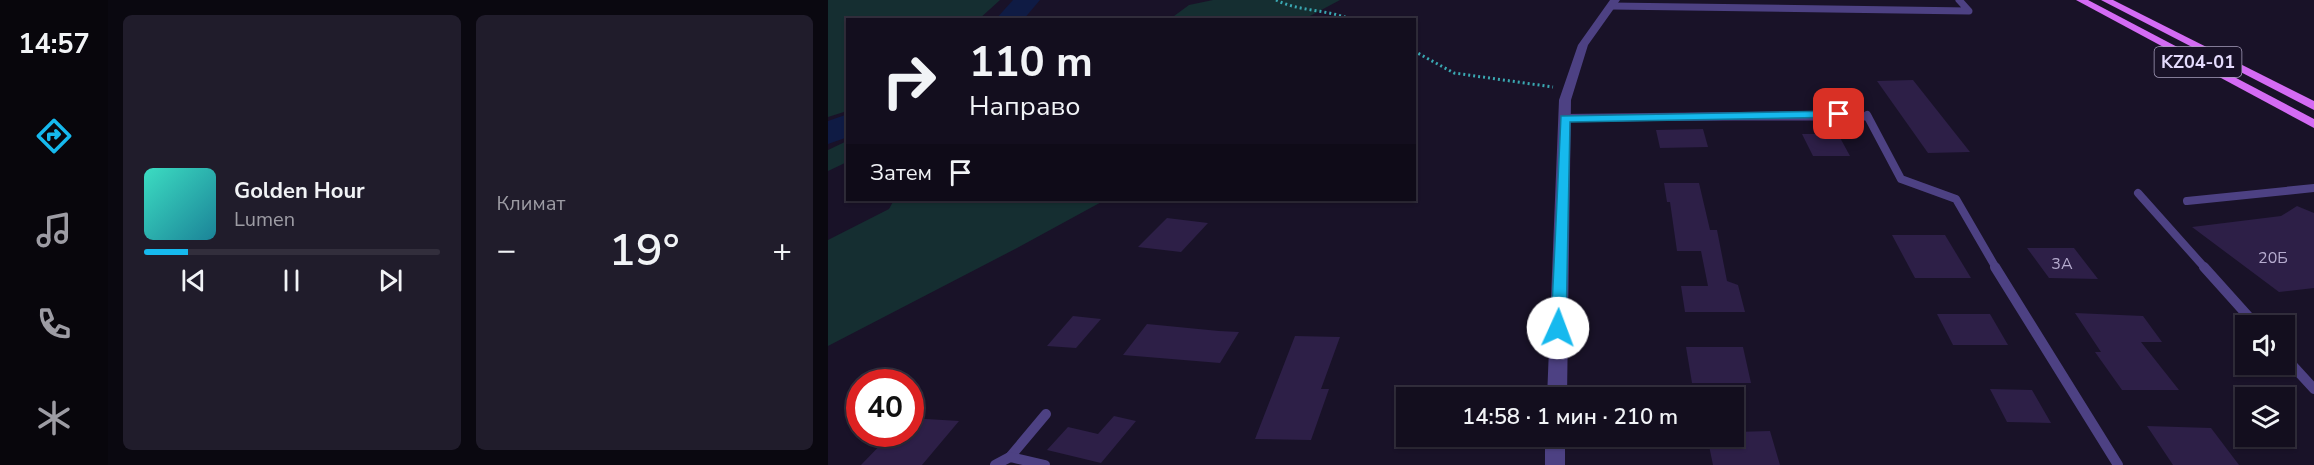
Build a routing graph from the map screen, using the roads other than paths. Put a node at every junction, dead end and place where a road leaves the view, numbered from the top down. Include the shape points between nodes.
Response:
1 (1767, 0) edge
2 (1959, 0) edge
3 (2081, 0) edge
4 (2106, 0) edge
5 (1613, 3) edge
6 (1770, 8) junction
7 (2314, 106) edge
8 (1564, 118) junction
9 (2314, 124) edge
10 (2314, 188) edge
11 (2138, 193) dead end
12 (2187, 201) dead end
13 (2247, 315) edge
14 (2295, 368) edge
15 (1557, 387) edge
16 (2314, 389) edge
17 (1046, 414) dead end
18 (1555, 447) edge
19 (1011, 457) junction
20 (995, 465) edge
21 (1045, 465) edge
22 (1555, 465) edge
23 (2118, 465) edge

1 - 6 lane
2 - 6 lane via 1969,11
3 - 9 main road, KZ04-01
4 - 7 main road, KZ04-01
5 - 6 lane
5 - 8 street via 1583,45 1568,90
8 - 15 street
8 - 23 lane via 1867,115 1901,179 1956,199
10 - 12 lane
11 - 13 lane
14 - 16 lane
17 - 19 lane
18 - 22 street
19 - 20 lane
19 - 21 lane

